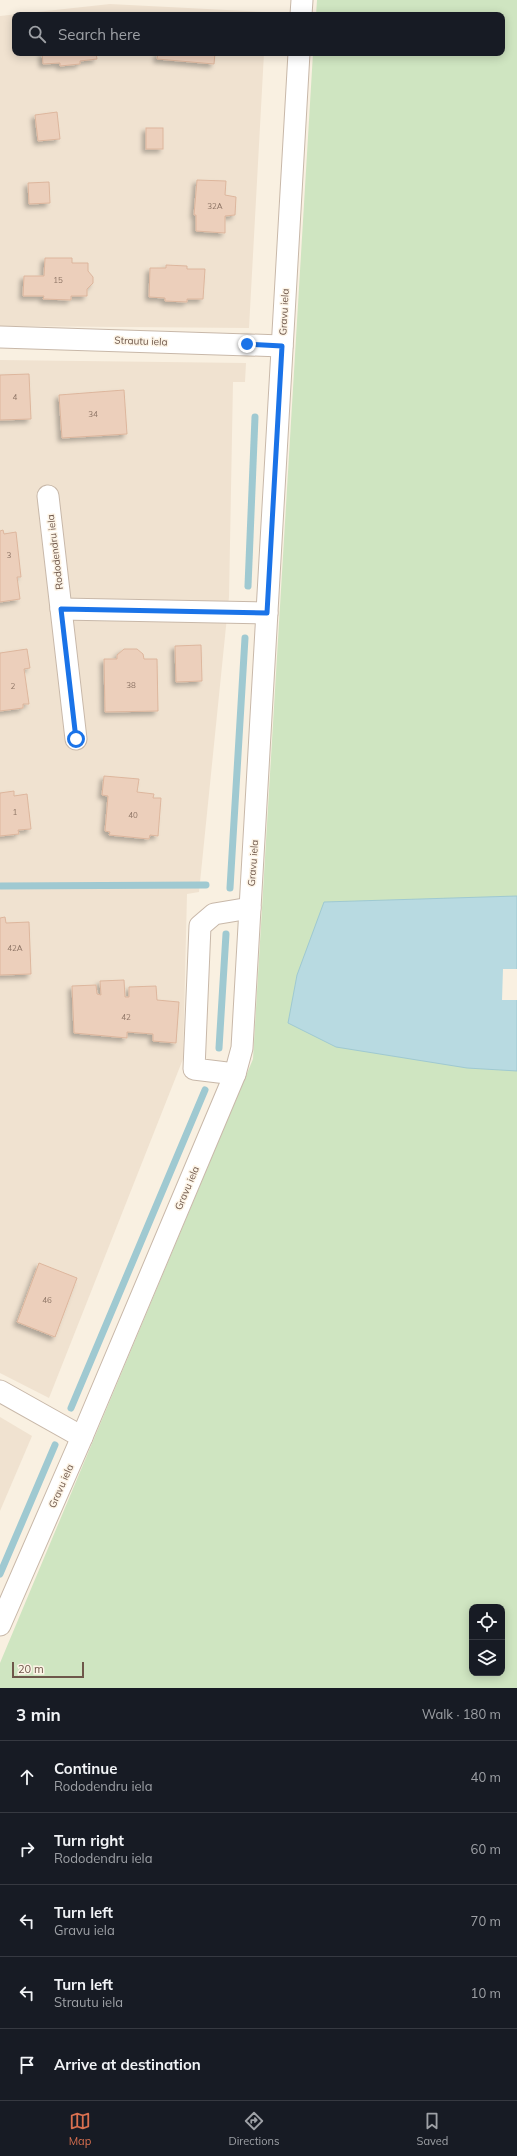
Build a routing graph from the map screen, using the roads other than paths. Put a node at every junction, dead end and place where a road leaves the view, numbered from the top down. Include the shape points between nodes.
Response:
1 (302, 0) edge
2 (301, 12) edge
3 (299, 56) edge
4 (0, 337) edge
5 (282, 346) junction
6 (48, 496) dead end
7 (61, 609) junction
8 (267, 613) junction
9 (76, 739) dead end
10 (250, 908) junction
11 (235, 1074) junction
12 (0, 1391) edge
13 (82, 1438) junction
14 (0, 1625) edge

1 - 2 street
3 - 5 street, Gravu iela
4 - 5 street, Strautu iela
5 - 8 street, Gravu iela
6 - 7 street, Rododendru iela
7 - 8 street
7 - 9 street, Rododendru iela
8 - 10 street, Gravu iela
10 - 11 street, Gravu iela via 242,1048
10 - 11 street via 214,914 200,926 194,1069
11 - 13 street, Gravu iela
12 - 13 street
13 - 14 street, Gravu iela

